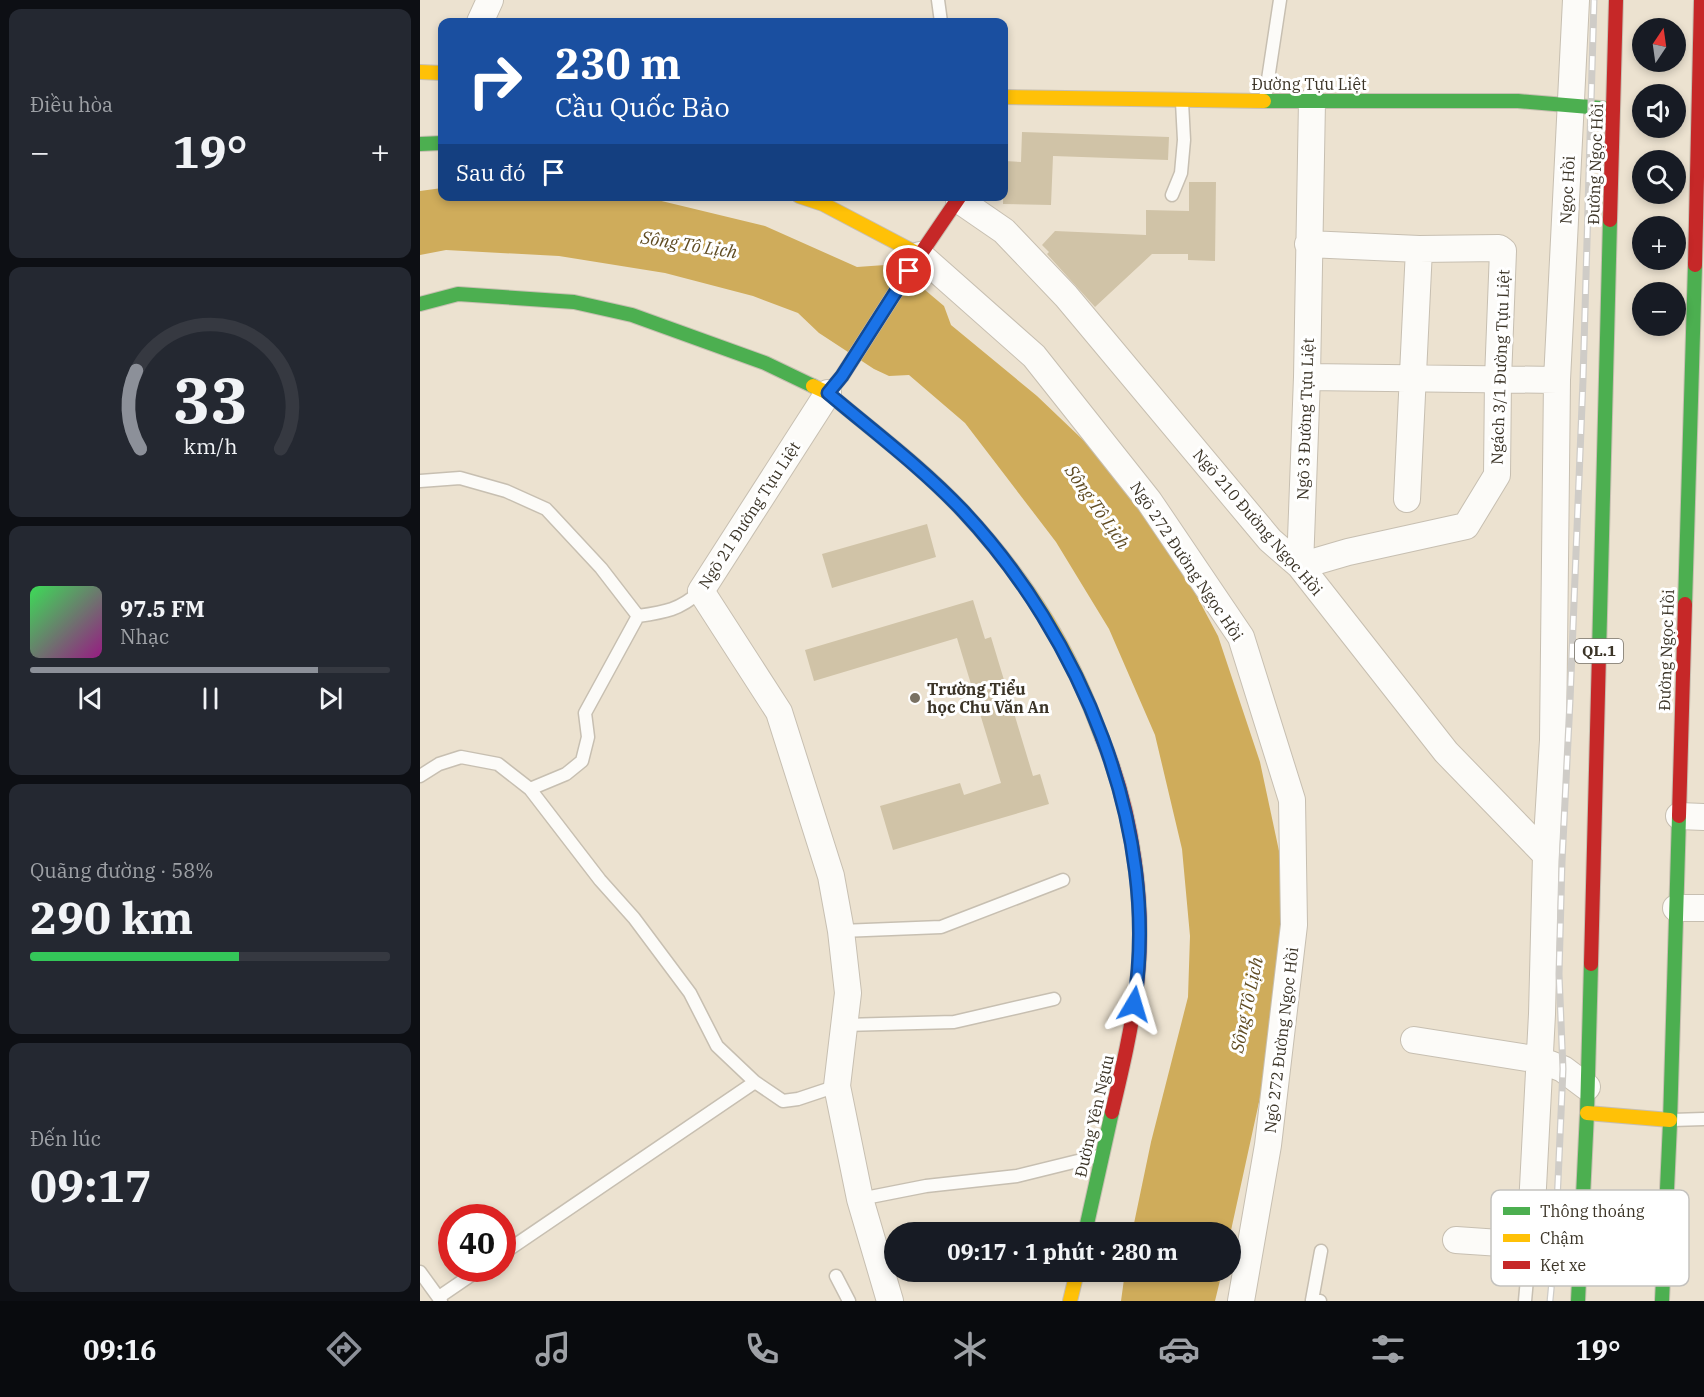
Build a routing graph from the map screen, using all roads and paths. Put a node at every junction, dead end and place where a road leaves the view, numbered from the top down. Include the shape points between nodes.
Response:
1 (490, 0) edge
2 (938, 0) edge
3 (1280, 0) edge
4 (1576, 0) edge
5 (1616, 0) edge
6 (1701, 0) edge
7 (482, 18) edge
8 (940, 18) edge
9 (420, 72) edge
10 (438, 73) edge
11 (1008, 97) edge
12 (1182, 100) junction
13 (1265, 100) junction
14 (1312, 101) junction
15 (1572, 103) junction
16 (1613, 109) junction
17 (1701, 133) edge
18 (438, 143) edge
19 (420, 144) edge
20 (1172, 195) dead end
21 (814, 201) edge
22 (957, 201) edge
23 (963, 201) edge
24 (1308, 244) junction
25 (1419, 249) junction
26 (915, 263) junction
27 (420, 304) edge
28 (1697, 363) edge
29 (1307, 377) junction
30 (1412, 377) junction
31 (1497, 379) junction
32 (1557, 380) junction
33 (835, 385) junction
34 (420, 481) edge
35 (1407, 499) dead end
36 (1695, 553) edge
37 (1300, 566) junction
38 (701, 591) junction
39 (638, 616) junction
40 (420, 776) edge
41 (530, 789) junction
42 (1679, 816) junction
43 (1704, 817) edge
44 (1546, 855) junction
45 (1063, 880) dead end
46 (1676, 908) junction
47 (1704, 908) edge
48 (841, 930) junction
49 (1054, 999) dead end
50 (844, 1024) junction
51 (1414, 1040) dead end
52 (1540, 1060) junction
53 (754, 1082) junction
54 (837, 1086) junction
55 (1587, 1087) junction
56 (1587, 1113) junction
57 (1704, 1119) edge
58 (1670, 1120) junction
59 (1102, 1155) junction
60 (1533, 1190) edge
61 (1583, 1190) edge
62 (1667, 1190) edge
63 (860, 1199) junction
64 (1087, 1222) edge
65 (1456, 1240) dead end
66 (1491, 1242) edge
67 (516, 1244) edge
68 (1321, 1251) dead end
69 (420, 1272) edge
70 (836, 1276) dead end
71 (463, 1282) edge
72 (1075, 1282) edge
73 (1526, 1286) edge
74 (1579, 1286) edge
75 (1663, 1286) edge
76 (440, 1299) edge
77 (849, 1301) edge
78 (890, 1301) edge
79 (1070, 1301) edge
80 (1241, 1301) edge
81 (1320, 1301) edge
82 (1524, 1301) edge
83 (1578, 1301) edge
84 (1662, 1301) edge

1 - 7 street
2 - 8 lane
3 - 13 lane
4 - 15 street, Ngọc Hồi
5 - 16 main road, Đường Ngọc Hồi / QL.1
6 - 17 main road, Đường Ngọc Hồi
9 - 10 main road
11 - 12 main road, Đường Tựu Liệt
12 - 13 main road, Đường Tựu Liệt
12 - 20 lane via 1181,173
13 - 14 main road, Đường Tựu Liệt
14 - 15 main road, Đường Tựu Liệt
14 - 24 street, Ngõ 3 Đường Tựu Liệt
15 - 16 main road, Đường Tựu Liệt
15 - 32 street, Ngọc Hồi
16 - 55 main road, Đường Ngọc Hồi / QL.1
17 - 28 main road, Đường Ngọc Hồi
18 - 19 main road
21 - 26 main road
22 - 26 main road
23 - 37 street, Ngõ 210 Đường Ngọc Hồi via 1005,231 1058,288 1270,540
24 - 25 street, Ngách 3/1 Đường Tựu Liệt
24 - 29 street, Ngõ 3 Đường Tựu Liệt
25 - 30 street
25 - 31 street, Ngách 3/1 Đường Tựu Liệt via 1503,251
26 - 33 main road
26 - 80 street, Ngõ 272 Đường Ngọc Hồi via 1034,356 1149,501 1241,637 1292,800 1294,925 1268,1144
27 - 33 main road, Đường Yên Ngưu via 458,294 574,302 632,315
28 - 36 main road, Đường Ngọc Hồi
29 - 30 street
29 - 37 street, Ngõ 3 Đường Tựu Liệt
30 - 31 street
30 - 35 street
31 - 32 street
31 - 37 street, Ngách 3/1 Đường Tựu Liệt via 1497,475 1466,526
32 - 44 street, Ngọc Hồi via 1553,740
33 - 38 street, Ngõ 21 Đường Tựu Liệt
33 - 59 main road, Đường Yên Ngưu via 962,510 1007,563 1076,674 1112,761 1133,848 1138,915 1137,985
34 - 39 lane via 460,478 506,491 546,509 601,568
36 - 42 main road, Đường Ngọc Hồi
37 - 44 street, Ngõ 210 Đường Ngọc Hồi via 1446,752
38 - 39 lane, Ngõ 21 Đường Tựu Liệt via 685,605
38 - 48 street via 778,712 831,876
39 - 41 lane via 585,713 588,737 582,760 566,774
40 - 41 lane via 439,764 461,758 498,764
41 - 53 lane via 690,993 717,1046
42 - 43 street
42 - 46 main road, Đường Ngọc Hồi
44 - 52 street, Ngọc Hồi
45 - 48 lane via 941,927
46 - 47 street
46 - 58 main road, Đường Ngọc Hồi
48 - 50 street via 848,993
49 - 50 lane via 954,1022
50 - 54 street
51 - 52 street
52 - 55 street via 1563,1068
52 - 60 street, Ngọc Hồi
53 - 54 lane via 783,1101
53 - 67 lane
54 - 63 street
55 - 56 main road, Đường Ngọc Hồi / QL.1
56 - 58 main road
56 - 61 main road, Đường Ngọc Hồi / QL.1
57 - 58 lane
58 - 62 main road, Đường Ngọc Hồi
59 - 63 lane via 1017,1176 926,1186
59 - 64 main road, Đường Yên Ngưu
63 - 78 street
65 - 66 street
68 - 81 lane via 1312,1300
69 - 76 lane
70 - 77 lane
71 - 76 lane
72 - 79 main road
73 - 82 lane
74 - 83 main road, Đường Ngọc Hồi / QL.1
75 - 84 main road, Đường Ngọc Hồi

